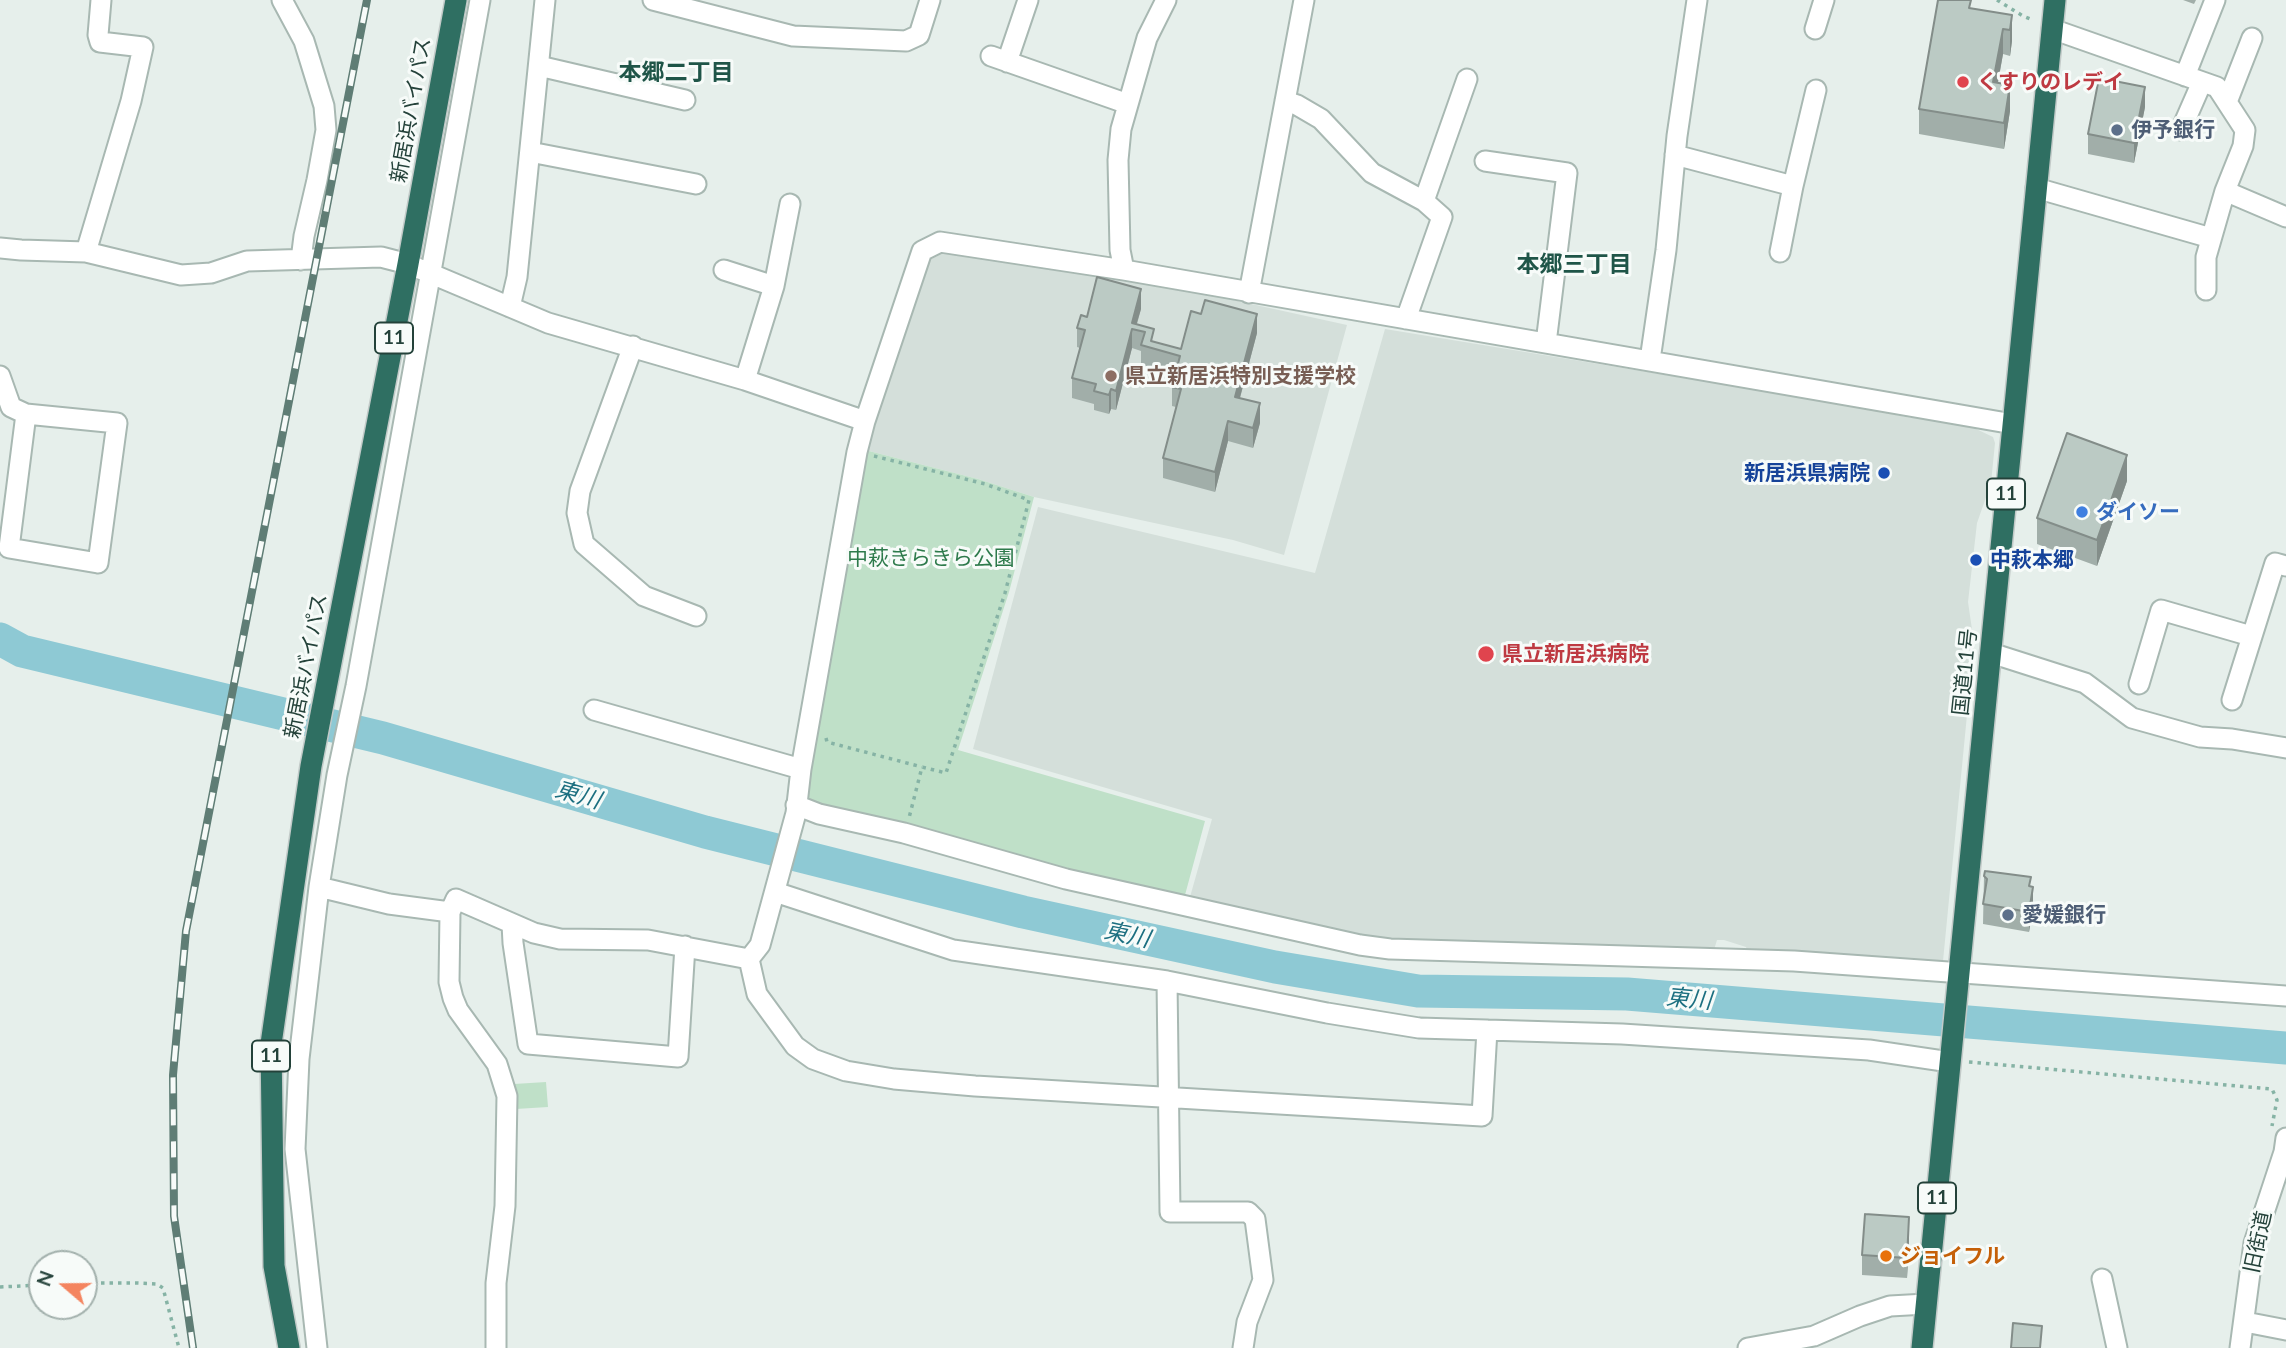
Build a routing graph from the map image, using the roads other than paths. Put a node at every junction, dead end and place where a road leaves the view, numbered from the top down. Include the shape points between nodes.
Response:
1 (101, 0) edge
2 (282, 0) edge
3 (456, 0) edge
4 (480, 0) edge
5 (545, 0) edge
6 (653, 0) edge
7 (930, 0) edge
8 (1028, 0) edge
9 (1166, 0) edge
10 (1304, 0) edge
11 (1697, 0) edge
12 (1824, 0) edge
13 (2055, 0) edge
14 (2215, 0) edge
15 (2052, 27) junction
16 (1815, 29) dead end
17 (2252, 38) dead end
18 (539, 66) junction
19 (1467, 79) dead end
20 (2194, 79) junction
21 (1816, 90) dead end
22 (685, 100) dead end
23 (1285, 101) junction
24 (2227, 102) junction
25 (1128, 104) junction
26 (2181, 130) dead end
27 (530, 152) junction
28 (1675, 155) junction
29 (1485, 162) dead end
30 (696, 184) dead end
31 (1793, 186) junction
32 (2036, 188) junction
33 (2225, 191) junction
34 (1424, 201) junction
35 (790, 204) dead end
36 (2286, 216) edge
37 (2211, 238) junction
38 (0, 248) edge
39 (86, 251) junction
40 (1780, 252) dead end
41 (301, 260) junction
42 (408, 264) junction
43 (724, 270) dead end
44 (1124, 270) junction
45 (430, 274) junction
46 (774, 286) junction
47 (2206, 290) dead end
48 (1249, 293) junction
49 (510, 307) junction
50 (1406, 319) junction
51 (1546, 343) junction
52 (633, 346) junction
53 (1650, 360) junction
54 (0, 376) edge
55 (745, 380) junction
56 (26, 414) junction
57 (865, 421) junction
58 (2013, 424) junction
59 (2286, 566) edge
60 (696, 616) dead end
61 (2251, 636) junction
62 (1991, 653) junction
63 (2138, 684) dead end
64 (2232, 700) dead end
65 (594, 710) dead end
66 (2286, 748) edge
67 (801, 769) junction
68 (796, 809) junction
69 (319, 887) junction
70 (776, 887) junction
71 (450, 912) junction
72 (513, 924) junction
73 (685, 946) junction
74 (749, 959) junction
75 (1167, 981) junction
76 (1959, 982) junction
77 (2286, 996) edge
78 (1487, 1030) junction
79 (1951, 1055) junction
80 (1168, 1097) junction
81 (2282, 1145) edge
82 (2102, 1279) dead end
83 (1926, 1304) junction
84 (2245, 1322) junction
85 (2286, 1330) edge
86 (289, 1348) edge
87 (317, 1348) edge
88 (496, 1348) edge
89 (1243, 1348) edge
90 (1748, 1348) edge
91 (1922, 1348) edge
92 (2117, 1348) edge
93 (2240, 1348) edge

1 - 39 street via 100,42 143,47
2 - 41 street via 304,41 324,106 326,130
3 - 42 highway, 新居浜バイパス / 11
4 - 45 street
5 - 18 street
6 - 7 street via 793,36 906,41 919,36
8 - 25 street via 999,59
9 - 25 street via 1147,38
10 - 23 street
11 - 28 street
12 - 16 street
13 - 15 highway, 国道11号 / 11
14 - 20 street
15 - 20 street
15 - 32 highway, 国道11号 / 11
17 - 24 street
18 - 22 street
18 - 27 street
19 - 34 street
20 - 24 street via 2217,88
20 - 26 street
21 - 31 street
23 - 34 street via 1321,119 1372,173
23 - 48 street
24 - 33 street via 2245,130
25 - 44 street via 1118,160
27 - 30 street
27 - 49 street
28 - 31 street
28 - 53 street
29 - 51 street via 1567,173
31 - 40 street
32 - 37 street
32 - 58 highway, 国道11号 / 11
33 - 36 street
33 - 37 street
34 - 50 street via 1442,217
35 - 46 street
37 - 47 street
38 - 39 street
39 - 41 street via 181,275 211,273 247,261
41 - 42 street via 381,257
42 - 45 street
42 - 86 highway, 新居浜バイパス / 11 via 311,766 271,1044 274,1266
43 - 46 street
44 - 48 street
44 - 57 street via 940,242 922,251
45 - 49 street
45 - 69 street
46 - 55 street
48 - 50 street
49 - 52 street via 548,323
50 - 51 street
51 - 53 street
52 - 55 street
52 - 60 street via 580,491 577,513 584,544 644,596
53 - 58 street
54 - 56 street via 11,407
55 - 57 street
56 - 56 street via 9,548 99,563 117,423
57 - 67 street
58 - 62 highway, 国道11号 / 11
59 - 61 street via 2275,563
61 - 63 street via 2161,610
61 - 64 street
62 - 66 street via 2085,683 2132,718 2200,737
62 - 76 highway, 国道11号 / 11
65 - 67 street
67 - 68 street
68 - 70 street
68 - 76 street via 1066,878 1360,945 1794,961
69 - 71 street via 389,904
69 - 87 street via 299,1059 295,1149
70 - 74 street via 760,945
70 - 75 street via 953,950
71 - 72 street via 456,899
71 - 88 street via 453,998 497,1064 507,1096
72 - 73 street via 560,939 648,940
72 - 73 street via 528,1044 678,1058
73 - 74 street
74 - 80 street via 757,994 795,1046 813,1059 846,1071 975,1086
75 - 78 street via 1419,1028
75 - 80 street
76 - 77 street
76 - 79 highway, 国道11号 / 11
78 - 79 street
78 - 80 street via 1482,1116
79 - 83 highway, 国道11号 / 11
80 - 89 street via 1170,1212 1248,1212 1255,1219 1263,1280
81 - 84 street, 旧街道 via 2253,1243
82 - 92 street
83 - 90 street via 1890,1306 1814,1336
83 - 91 highway, 国道11号 / 11
84 - 85 street
84 - 93 street, 旧街道

